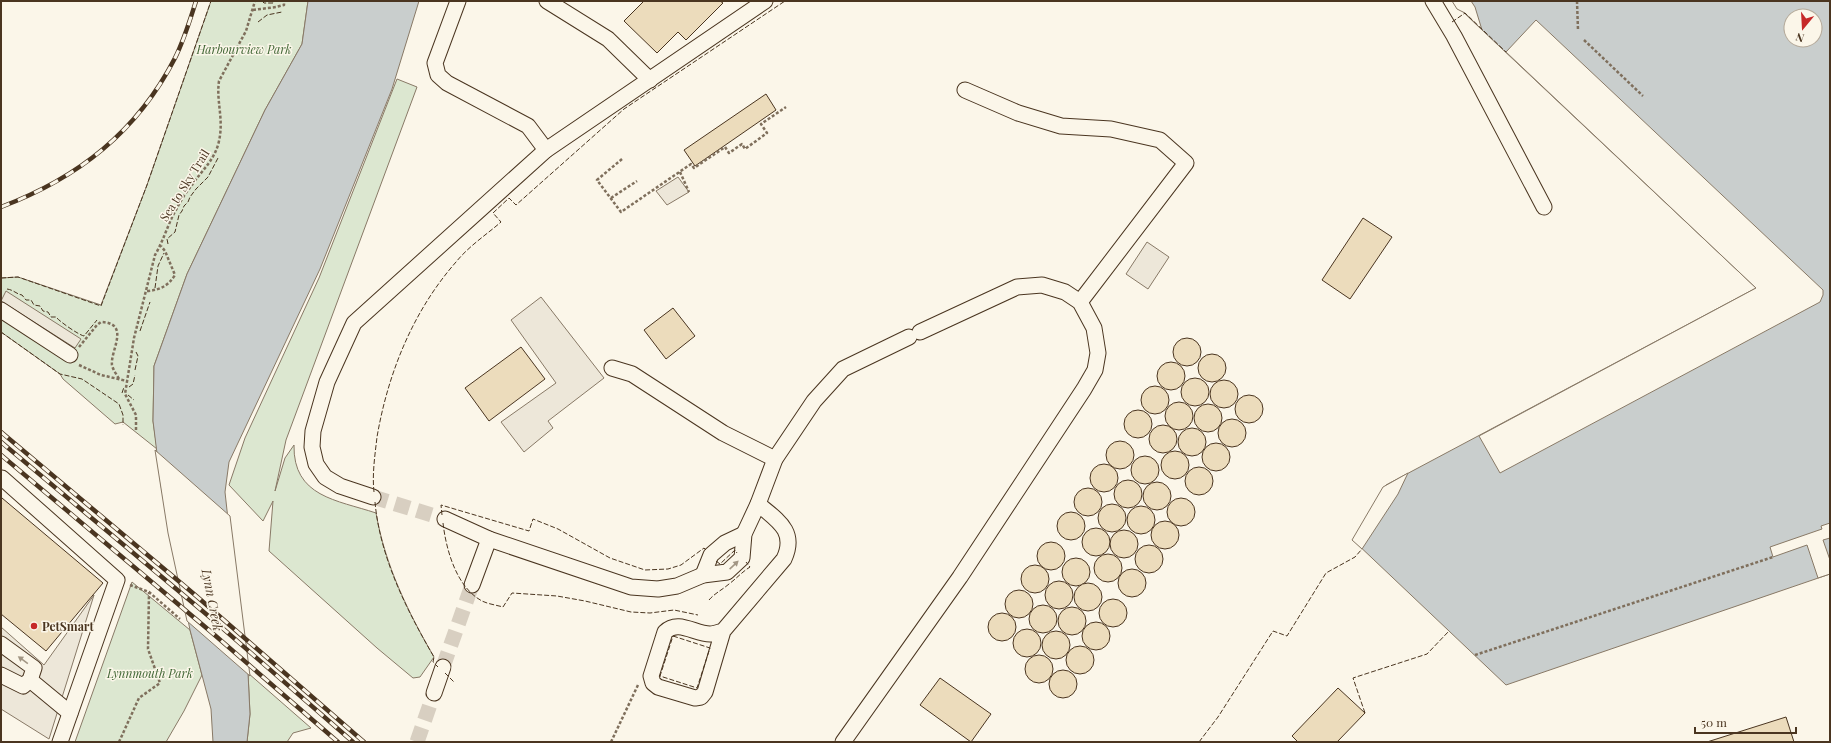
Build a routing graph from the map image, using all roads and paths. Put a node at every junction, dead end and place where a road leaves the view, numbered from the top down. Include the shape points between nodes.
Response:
1 (255, 1) edge
2 (284, 1) edge
3 (458, 1) edge
4 (547, 1) edge
5 (766, 1) edge
6 (1432, 1) edge
7 (1577, 1) edge
8 (253, 10) junction
9 (1578, 30) dead end
10 (1584, 40) dead end
11 (650, 80) junction
12 (965, 90) dead end
13 (1643, 96) dead end
14 (786, 107) dead end
15 (546, 150) junction
16 (622, 159) dead end
17 (680, 172) junction
18 (637, 181) dead end
19 (689, 192) dead end
20 (611, 198) junction
21 (1544, 207) dead end
22 (161, 246) junction
23 (147, 292) junction
24 (1080, 302) junction
25 (1, 310) edge
26 (70, 355) junction
27 (612, 368) dead end
28 (119, 379) junction
29 (127, 381) junction
30 (136, 430) dead end
31 (775, 459) junction
32 (2, 478) edge
33 (373, 497) tunnel mouth
34 (758, 504) junction
35 (445, 519) tunnel mouth
36 (744, 534) junction
37 (489, 539) junction
38 (1773, 557) dead end
39 (703, 575) junction
40 (116, 580) junction
41 (472, 585) tunnel mouth
42 (149, 592) junction
43 (180, 619) dead end
44 (723, 631) junction
45 (1, 644) edge
46 (1474, 655) dead end
47 (443, 667) tunnel mouth
48 (1, 675) edge
49 (30, 680) junction
50 (639, 682) dead end
51 (434, 693) tunnel mouth
52 (70, 713) junction
53 (60, 742) edge
54 (119, 742) edge
55 (611, 742) edge
56 (843, 742) edge

1 - 8 path, Sea to Sky Trail
2 - 8 path via 284,4 276,7
3 - 15 street via 435,63 438,75 447,83 528,126
4 - 11 street via 608,40
5 - 11 street
6 - 21 street via 1454,36
7 - 9 path
8 - 22 path, Sea to Sky Trail via 246,31 219,80 222,119 215,154 177,207
10 - 13 path
11 - 15 street
12 - 24 street via 1018,113 1062,126 1111,130 1160,140 1186,163
14 - 17 path via 761,124 767,134 744,149 742,144 728,153 725,147 694,168 691,164
15 - 33 street via 354,323 327,382 313,432 312,447 316,464 325,477 340,486
16 - 20 path via 597,180
17 - 19 path
17 - 20 path via 620,212
18 - 20 path
22 - 23 path, Sea to Sky Trail via 155,255
22 - 23 path via 175,275 169,285
23 - 29 path, Sea to Sky Trail via 134,338
24 - 31 street via 1065,292 1042,285 1017,287 843,369 814,401
24 - 56 street via 1094,328 1098,354 1095,370 960,577
25 - 26 street
26 - 28 path via 69,359 84,368
26 - 28 path via 97,325 101,322 109,324 116,330 112,365
27 - 31 street via 632,374 723,433
28 - 29 path
29 - 30 path, Sea to Sky Trail via 125,394 136,415
31 - 34 street
32 - 40 street
34 - 36 street
34 - 44 street via 780,523 788,537 789,548 784,559
35 - 37 street
36 - 39 street via 725,543 711,555
39 -> 36 street via 727,572 742,558
37 - 39 street via 631,587 677,586
37 - 41 street
38 - 46 path
40 - 42 path
40 - 52 street
42 - 43 path
42 - 54 path via 148,650 160,683 139,698
44 - 44 street via 710,634 678,626 669,627 665,632 651,676 653,683 658,687 695,698 701,697 705,692
49 -> 45 street via 34,668
47 - 51 street
48 - 49 street via 23,686
49 - 52 street
50 - 55 path
52 - 53 street

